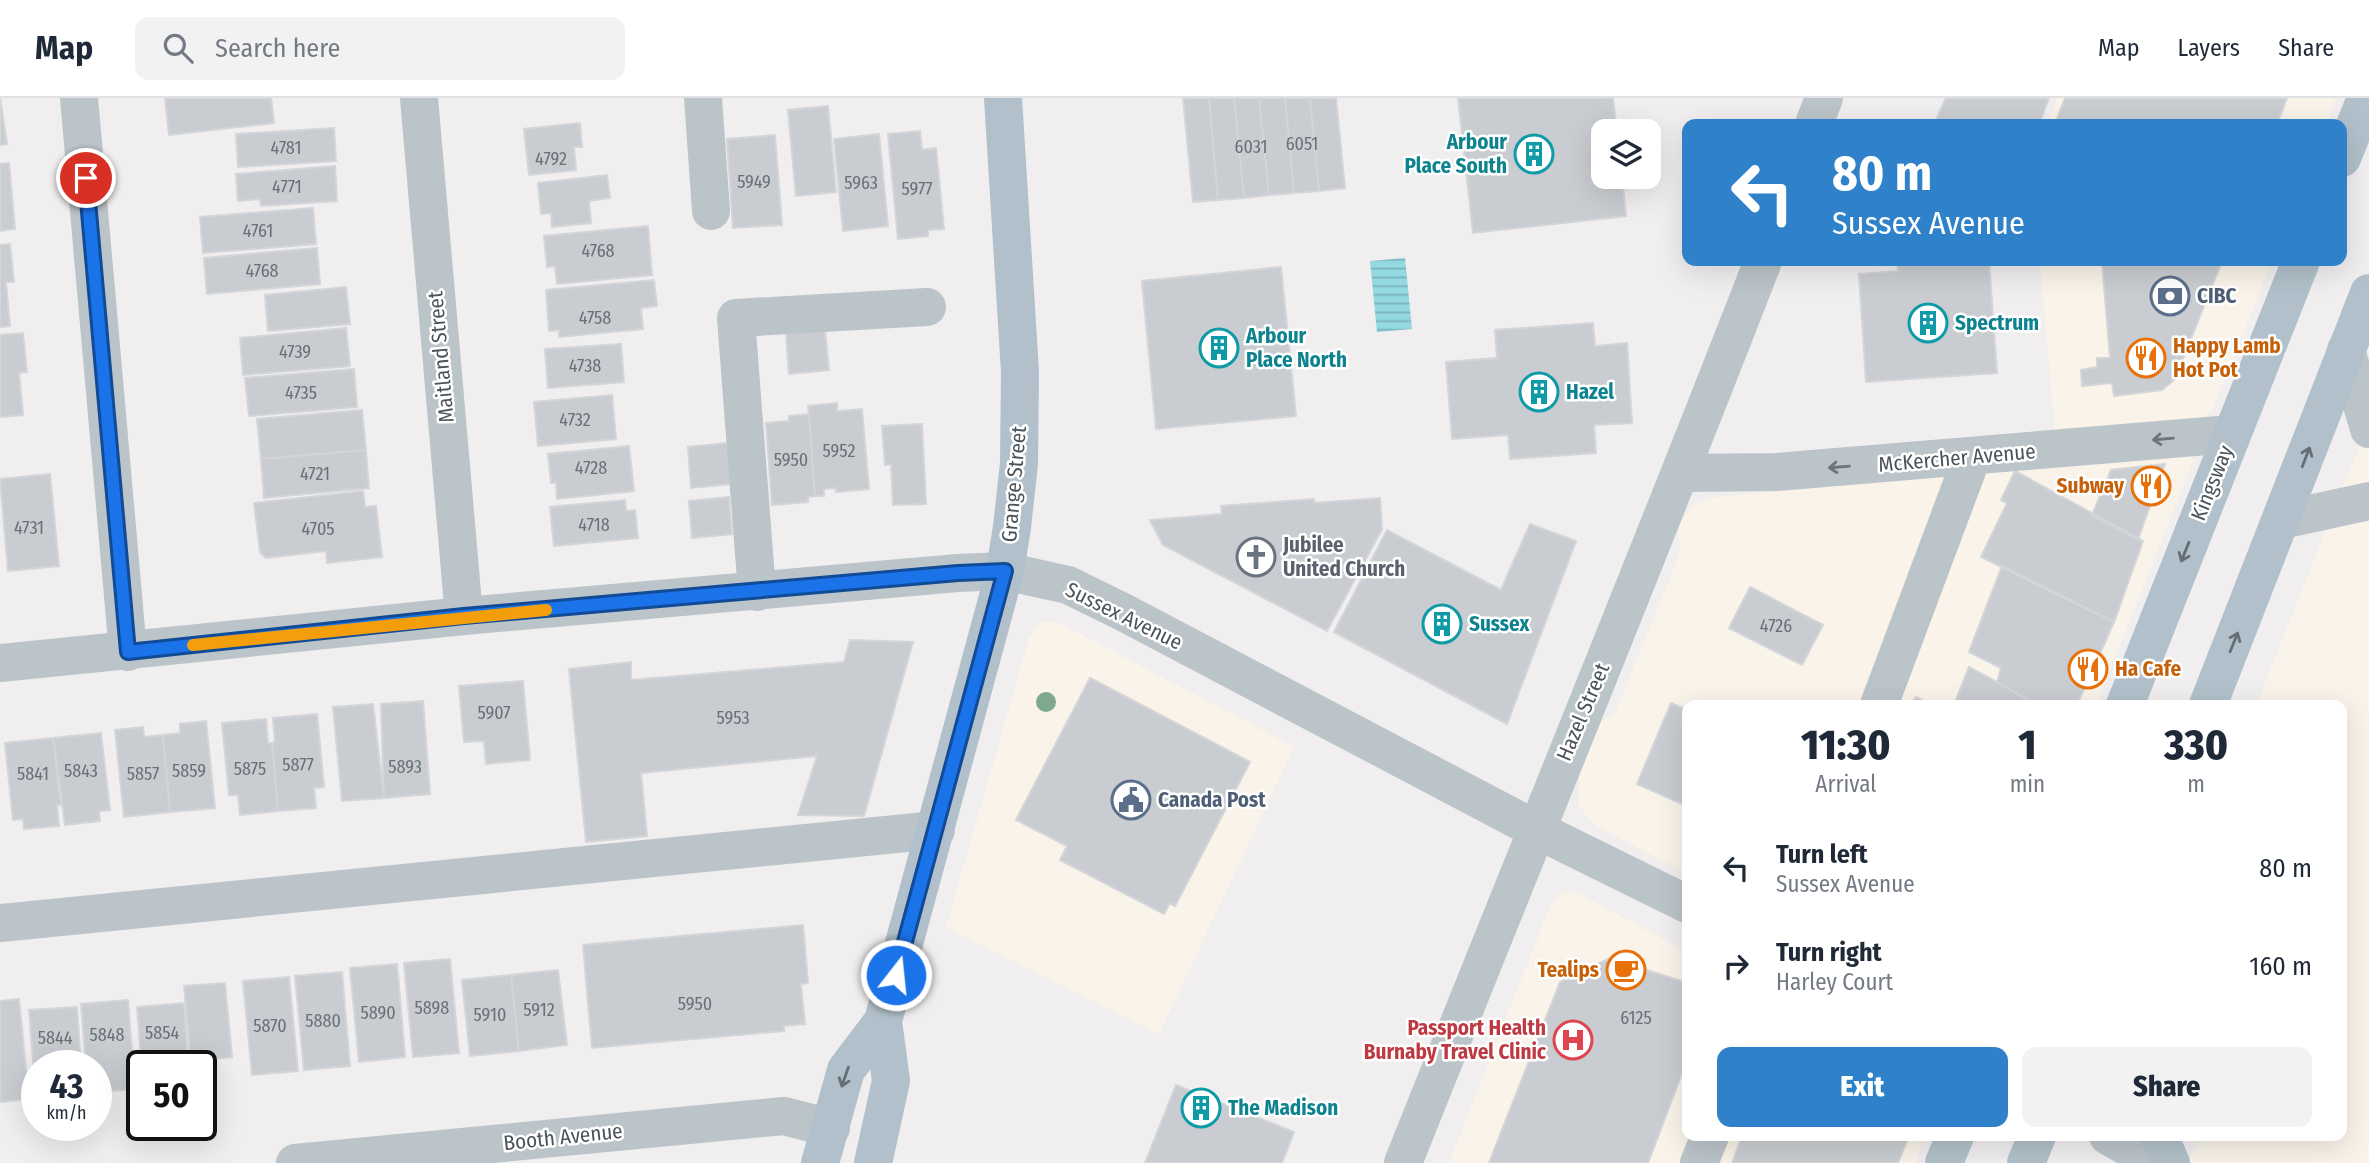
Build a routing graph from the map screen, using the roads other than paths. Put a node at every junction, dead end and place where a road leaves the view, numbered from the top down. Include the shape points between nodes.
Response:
1 (79, 98) edge
2 (419, 98) edge
3 (703, 98) edge
4 (1003, 98) edge
5 (1824, 98) edge
6 (2365, 98) edge
7 (1816, 119) edge
8 (2347, 145) edge
9 (711, 211) dead end
10 (1761, 266) edge
11 (2299, 266) edge
12 (2369, 293) edge
13 (927, 307) dead end
14 (2346, 350) junction
15 (2369, 429) edge
16 (2231, 434) junction
17 (1972, 457) junction
18 (1682, 473) junction
19 (2369, 501) edge
20 (2282, 520) junction
21 (1005, 571) junction
22 (757, 592) junction
23 (464, 616) junction
24 (128, 652) junction
25 (0, 663) edge
26 (1881, 700) edge
27 (2126, 700) edge
28 (2210, 700) edge
29 (936, 830) junction
30 (1537, 830) junction
31 (1682, 902) edge
32 (0, 923) edge
33 (883, 1021) junction
34 (1708, 1141) edge
35 (1953, 1141) edge
36 (2035, 1141) edge
37 (2117, 1141) edge
38 (2162, 1141) edge
39 (825, 1145) edge
40 (295, 1163) edge
41 (873, 1163) edge
42 (1403, 1163) edge
43 (1699, 1163) edge
44 (1944, 1163) edge
45 (2026, 1163) edge
46 (2157, 1163) edge
47 (2171, 1163) edge

1 - 24 street
2 - 23 street, Maitland Street
3 - 9 street
4 - 21 main road, Grange Street via 1020,372 1019,464
5 - 7 street
6 - 8 main road
10 - 18 street, Hazel Street
11 - 16 main road, Kingsway
12 - 14 main road
13 - 22 street via 736,318
14 - 15 street
20 -> 14 main road
16 -> 17 street, McKercher Avenue
16 -> 27 main road, Kingsway
17 -> 18 street, McKercher Avenue via 1777,472
17 - 26 street
18 - 30 street, Hazel Street
19 - 20 street
28 -> 20 main road
21 - 22 street, Sussex Avenue
21 - 29 main road, Grange Street
21 - 30 street, Sussex Avenue via 1068,585 1124,612
22 - 23 street, Sussex Avenue
23 - 24 street, Sussex Avenue
24 - 25 street, Sussex Avenue
29 - 32 street
29 - 33 main road, Grange Street
30 - 31 street, Sussex Avenue
30 - 42 street, Hazel Street
33 -> 39 main road, Grange Street via 846,1070
33 - 41 main road, Grange Street via 891,1081
34 - 43 street
35 - 44 main road
36 - 45 main road
37 - 46 street
38 - 47 main road
39 - 40 street, Booth Avenue via 784,1116

